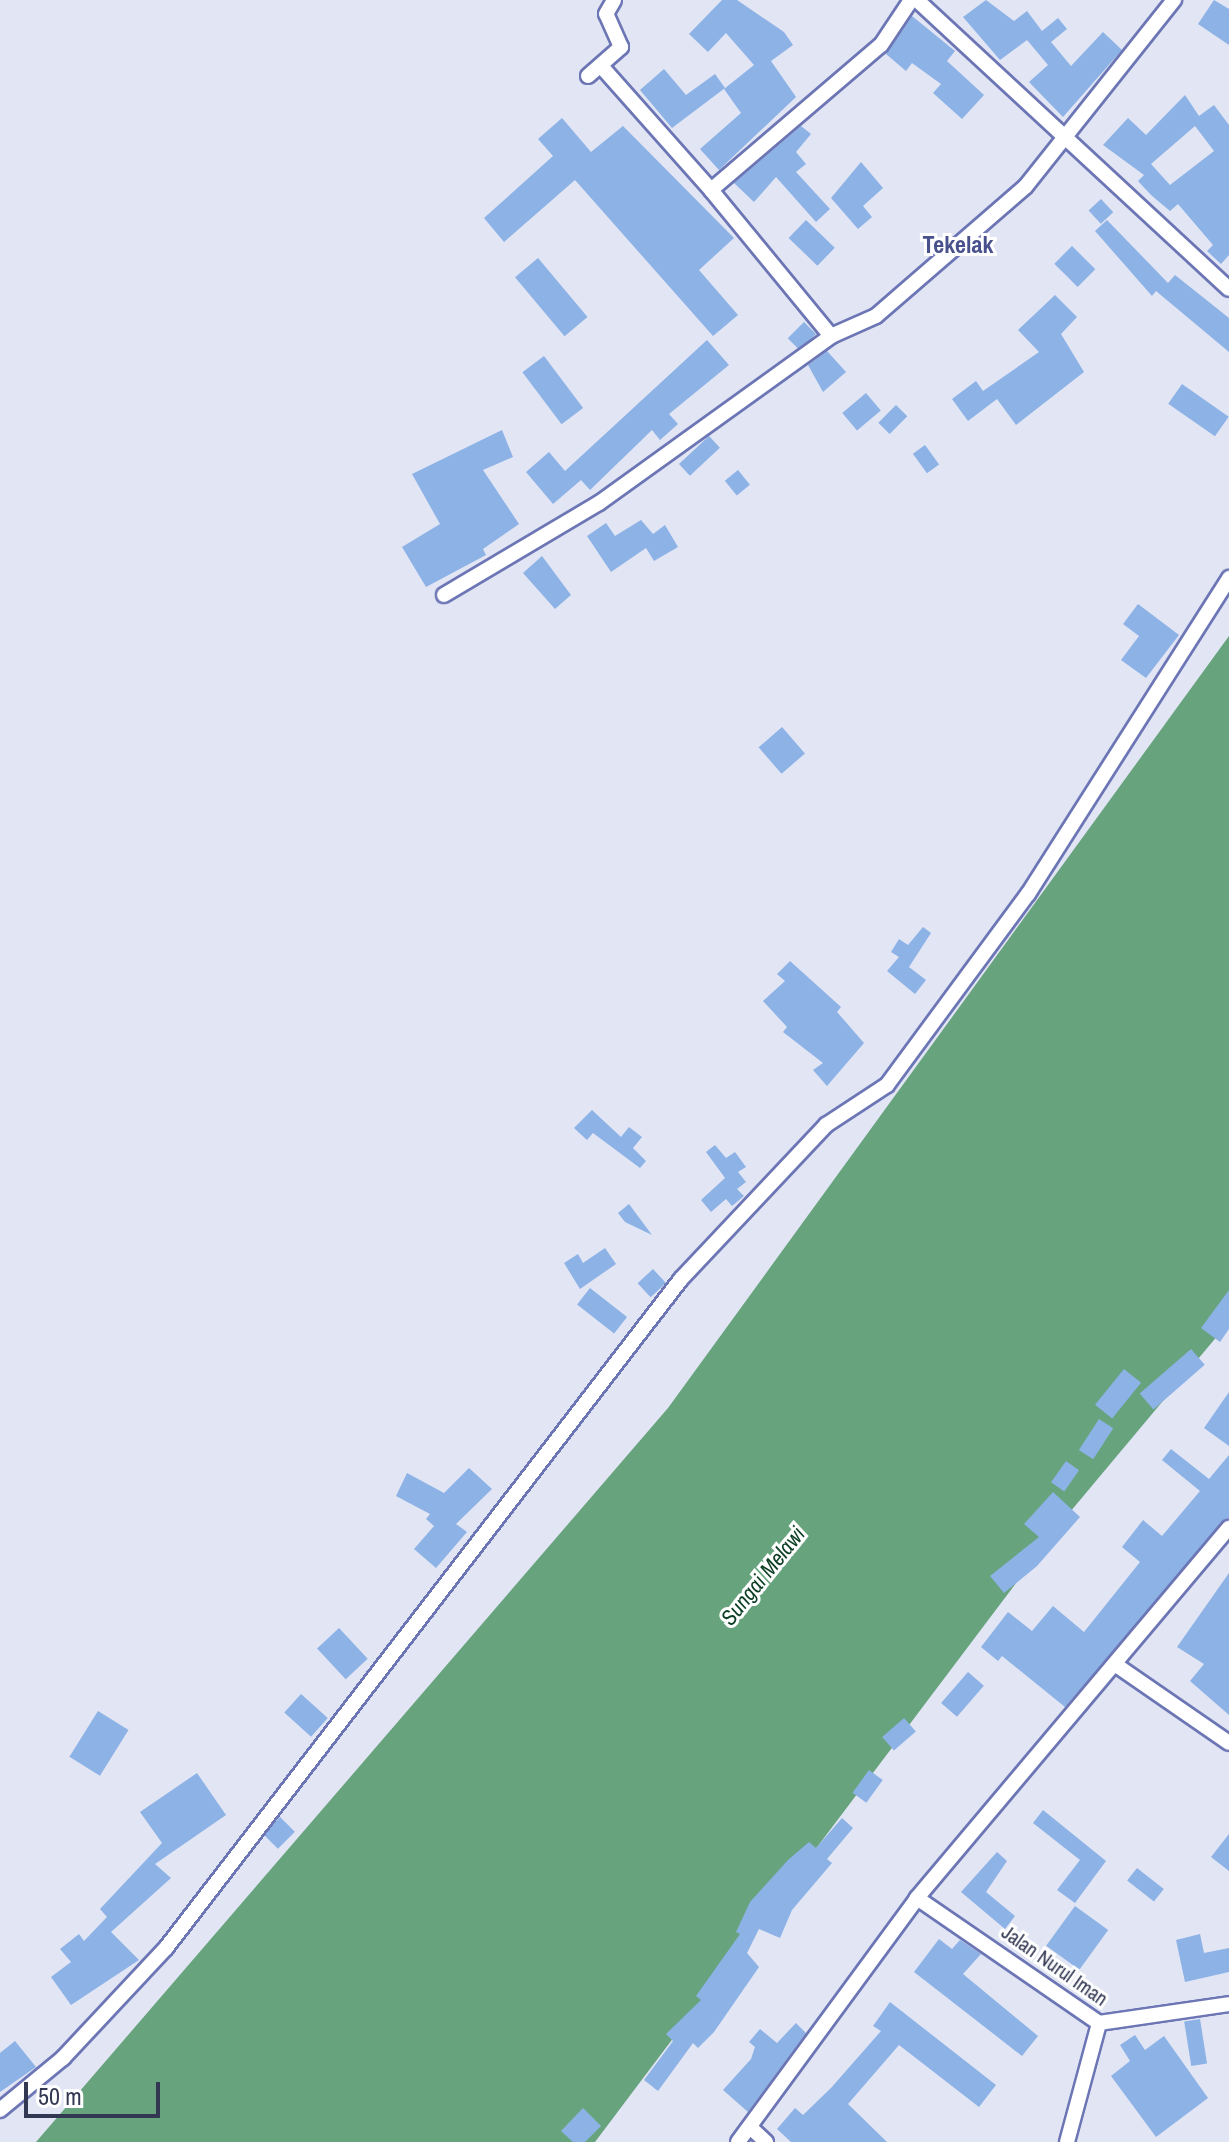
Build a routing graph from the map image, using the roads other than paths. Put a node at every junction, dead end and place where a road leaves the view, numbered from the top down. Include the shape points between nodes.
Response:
1 (614, 0) edge
2 (911, 0) edge
3 (917, 0) edge
4 (1174, 0) edge
5 (601, 66) junction
6 (588, 76) dead end
7 (1064, 138) junction
8 (711, 190) junction
9 (1229, 289) edge
10 (831, 336) junction
11 (1229, 578) edge
12 (444, 595) dead end
13 (1229, 1528) edge
14 (1223, 1547) edge
15 (1116, 1665) junction
16 (1229, 1743) edge
17 (917, 1898) junction
18 (1229, 2004) edge
19 (1099, 2023) junction
20 (0, 2110) edge
21 (750, 2127) junction
22 (738, 2142) edge
23 (766, 2142) edge
24 (1067, 2142) edge

1 - 5 street via 606,14 621,47
2 - 8 street via 881,45
3 - 7 street
4 - 7 street
5 - 6 street
5 - 8 street
7 - 9 street
7 - 10 street via 1026,186 887,306
8 - 10 street
10 - 12 street via 599,503
11 - 20 street via 1028,894 887,1085 826,1125 681,1279 166,1948 63,2058
13 - 14 street
14 - 15 street
15 - 16 street
15 - 17 street
17 - 19 street, Jalan Nurul Iman
17 - 21 street
18 - 19 street, Jalan Nurul Iman
19 - 24 street
21 - 22 street
21 - 23 street

